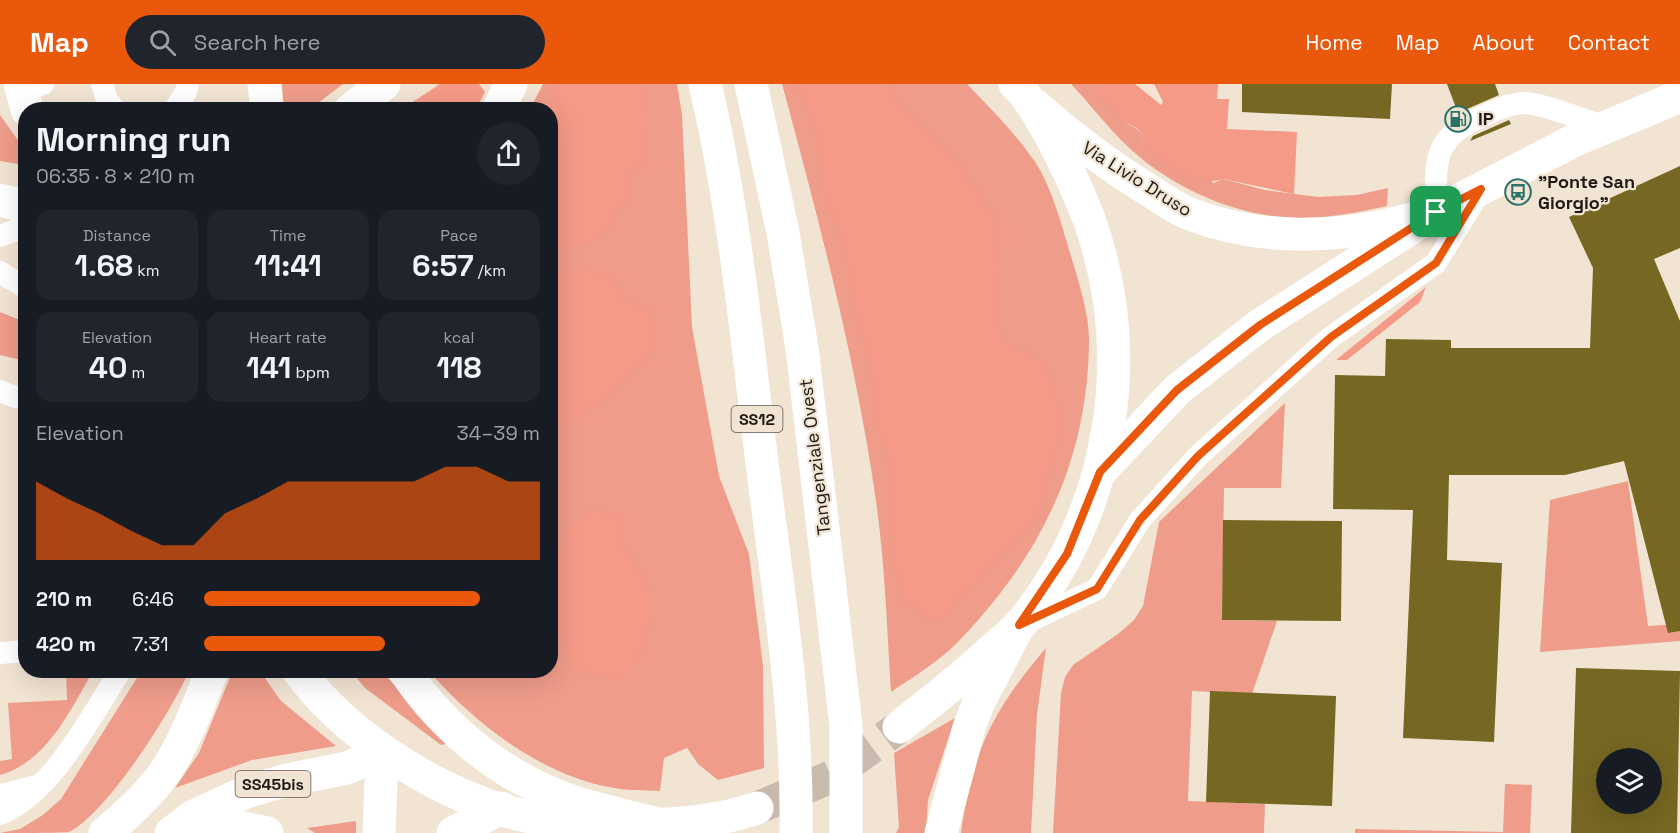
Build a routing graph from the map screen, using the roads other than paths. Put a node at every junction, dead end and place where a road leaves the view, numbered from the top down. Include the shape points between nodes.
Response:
1 (102, 84) edge
2 (188, 84) edge
3 (264, 84) edge
4 (384, 84) edge
5 (511, 84) edge
6 (705, 84) edge
7 (751, 84) edge
8 (1020, 89) edge
9 (1680, 96) edge
10 (109, 102) edge
11 (181, 102) edge
12 (266, 102) edge
13 (360, 102) edge
14 (502, 102) edge
15 (1607, 127) junction
16 (1481, 189) junction
17 (0, 200) edge
18 (18, 204) edge
19 (1436, 212) junction
20 (18, 229) edge
21 (0, 236) edge
22 (0, 272) edge
23 (18, 283) edge
24 (1100, 472) junction
25 (1019, 625) junction
26 (18, 652) edge
27 (0, 653) edge
28 (115, 678) edge
29 (209, 678) edge
30 (305, 678) edge
31 (410, 678) edge
32 (899, 727) tunnel mouth
33 (382, 752) junction
34 (41, 785) junction
35 (0, 795) edge
36 (501, 808) junction
37 (757, 808) tunnel mouth
38 (0, 814) edge
39 (182, 825) edge
40 (662, 825) junction
41 (796, 825) edge
42 (545, 826) edge
43 (105, 833) edge
44 (267, 833) edge
45 (379, 833) edge
46 (453, 833) edge
47 (846, 833) edge
48 (941, 833) edge

1 - 10 lane
2 - 11 lane
3 - 12 main road
4 - 13 main road
5 - 14 main road
6 - 41 main road, SS12 via 728,209 780,597
7 - 47 main road, Tangenziale Ovest / SS12 via 783,233 802,348 846,726
8 - 19 main road, Via Livio Druso via 1076,142 1123,175 1187,213 1215,223 1329,234 1386,226
8 - 24 main road via 1078,190 1103,258 1115,370
9 - 15 main road, Via Livio Druso
15 - 16 main road, Via Livio Druso
15 - 19 lane via 1523,103 1463,124 1440,151
16 - 19 main road, Via Livio Druso
16 - 25 lane via 1436,263 1331,337 1198,456 1134,528 1097,589
17 - 18 main road
19 - 24 main road, Via Livio Druso via 1260,325 1177,390
20 - 21 lane
22 - 23 lane
24 - 25 main road via 1067,554
25 - 32 main road via 946,692
25 - 48 main road via 969,728
26 - 27 lane
28 - 34 lane
29 - 43 main road via 166,769
30 - 33 main road via 343,719
31 - 40 main road via 434,710 466,742 520,778 576,802
33 - 36 main road via 448,788
33 - 39 main road, SS45bis via 347,768 246,792
33 - 45 main road
34 - 35 lane
34 - 38 lane via 13,809
36 - 42 main road
36 - 46 main road
37 - 40 main road via 737,815
39 - 44 main road
40 - 42 main road

